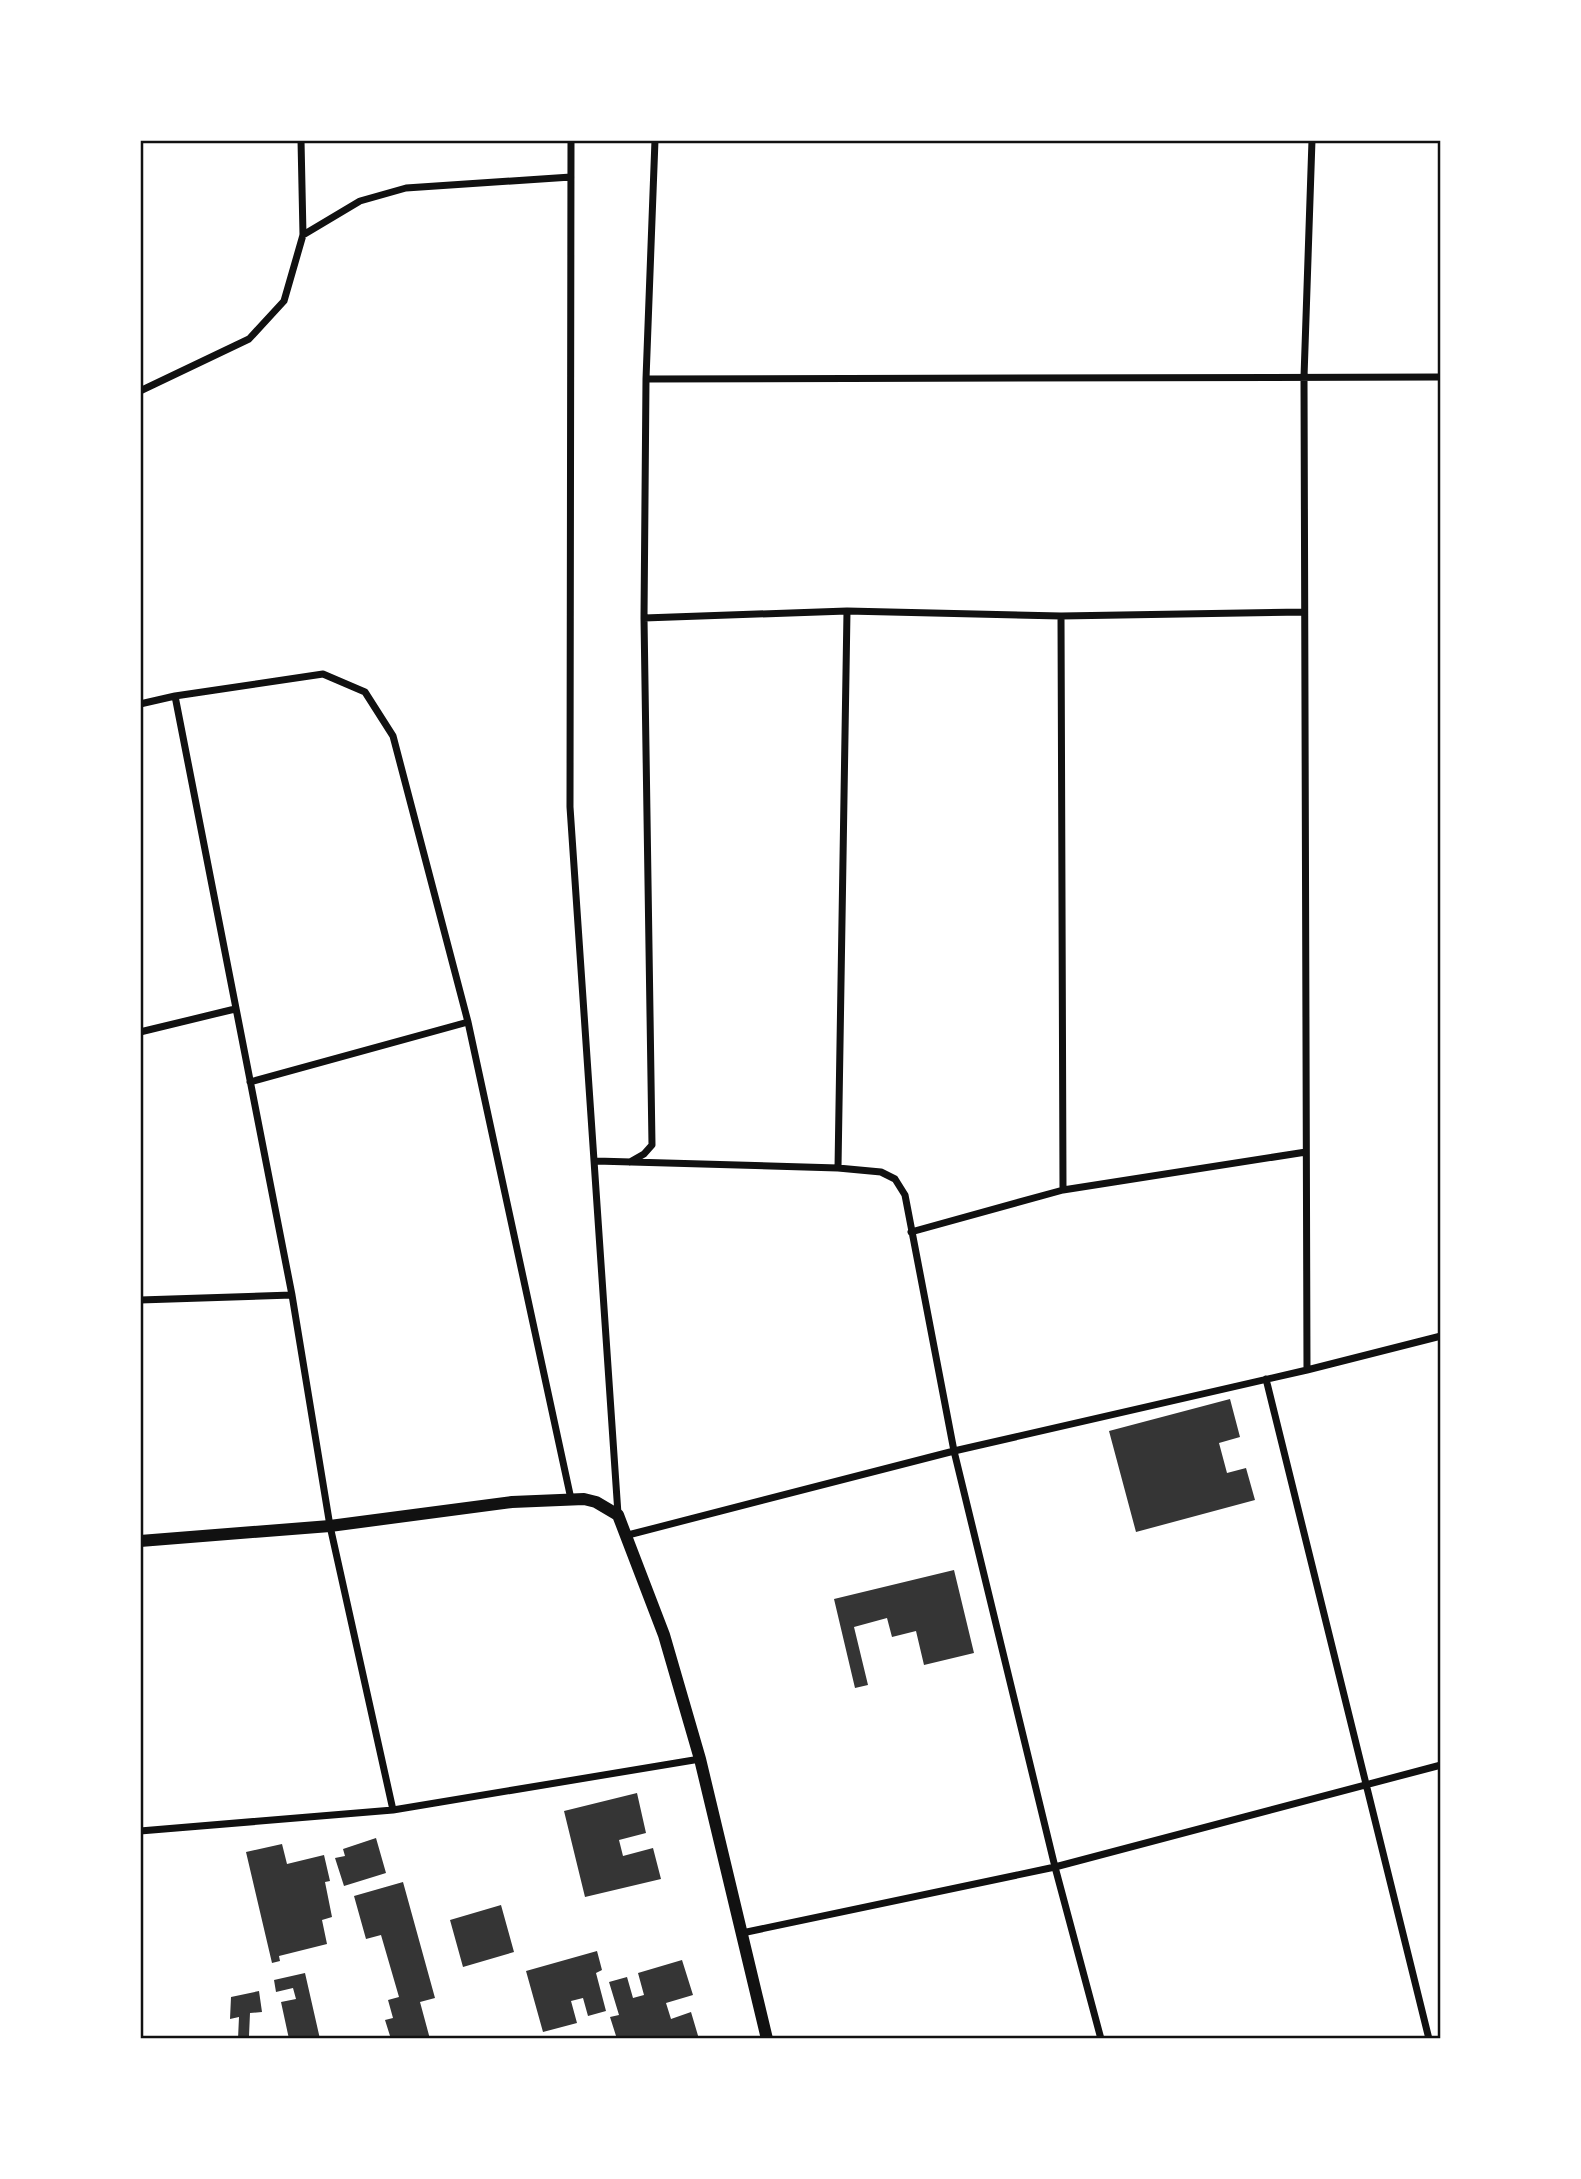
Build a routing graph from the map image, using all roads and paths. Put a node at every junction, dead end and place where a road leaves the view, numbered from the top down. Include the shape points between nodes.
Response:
1 (300, 140) edge
2 (570, 140) edge
3 (656, 140) edge
4 (1312, 140) edge
5 (571, 177) junction
6 (303, 235) junction
7 (1304, 377) junction
8 (1441, 377) edge
9 (646, 379) junction
10 (140, 391) edge
11 (847, 611) junction
12 (1304, 612) junction
13 (1061, 616) junction
14 (645, 618) junction
15 (175, 696) junction
16 (140, 704) edge
17 (235, 1009) junction
18 (468, 1022) junction
19 (140, 1032) edge
20 (250, 1082) junction
21 (1306, 1152) junction
22 (596, 1161) junction
23 (629, 1163) junction
24 (838, 1168) junction
25 (1063, 1190) junction
26 (911, 1232) junction
27 (292, 1295) junction
28 (140, 1300) edge
29 (1441, 1336) edge
30 (1307, 1370) junction
31 (1266, 1379) junction
32 (954, 1451) junction
33 (571, 1499) junction
34 (618, 1515) junction
35 (330, 1526) junction
36 (628, 1535) junction
37 (140, 1541) edge
38 (700, 1759) junction
39 (1441, 1765) edge
40 (1366, 1784) junction
41 (393, 1810) junction
42 (140, 1831) edge
43 (1055, 1867) junction
44 (742, 1934) junction
45 (767, 2039) edge
46 (1101, 2039) edge
47 (1429, 2039) edge

1 - 6 street
2 - 5 street
3 - 9 street
4 - 7 street
5 - 6 street via 406,188 360,201
5 - 22 street via 570,807
6 - 10 street via 284,301 249,339
7 - 8 street
7 - 9 street
7 - 12 street
9 - 14 street
11 - 13 street
11 - 14 street
11 - 24 street
12 - 13 street
12 - 21 street
13 - 25 street
14 - 23 street via 652,1145
15 - 16 street
15 - 17 street
15 - 18 street via 323,674 365,692 393,736
17 - 19 street
17 - 20 street
18 - 20 street
18 - 33 street
20 - 27 street
21 - 25 street
21 - 30 street
22 - 23 street
22 - 34 street
23 - 24 street
24 - 26 street via 881,1172 895,1179 905,1195
25 - 26 street
26 - 32 street
27 - 28 street
27 - 35 street
29 - 30 street
30 - 31 street
31 - 32 street
31 - 40 street
32 - 36 street
32 - 43 street
33 - 34 street via 596,1502
33 - 35 street via 512,1502
34 - 36 street
35 - 37 street
35 - 41 street
36 - 38 street via 664,1635
38 - 41 street
38 - 44 street
39 - 40 street
40 - 43 street
40 - 47 street
41 - 42 street
43 - 44 street
43 - 46 street
44 - 45 street

